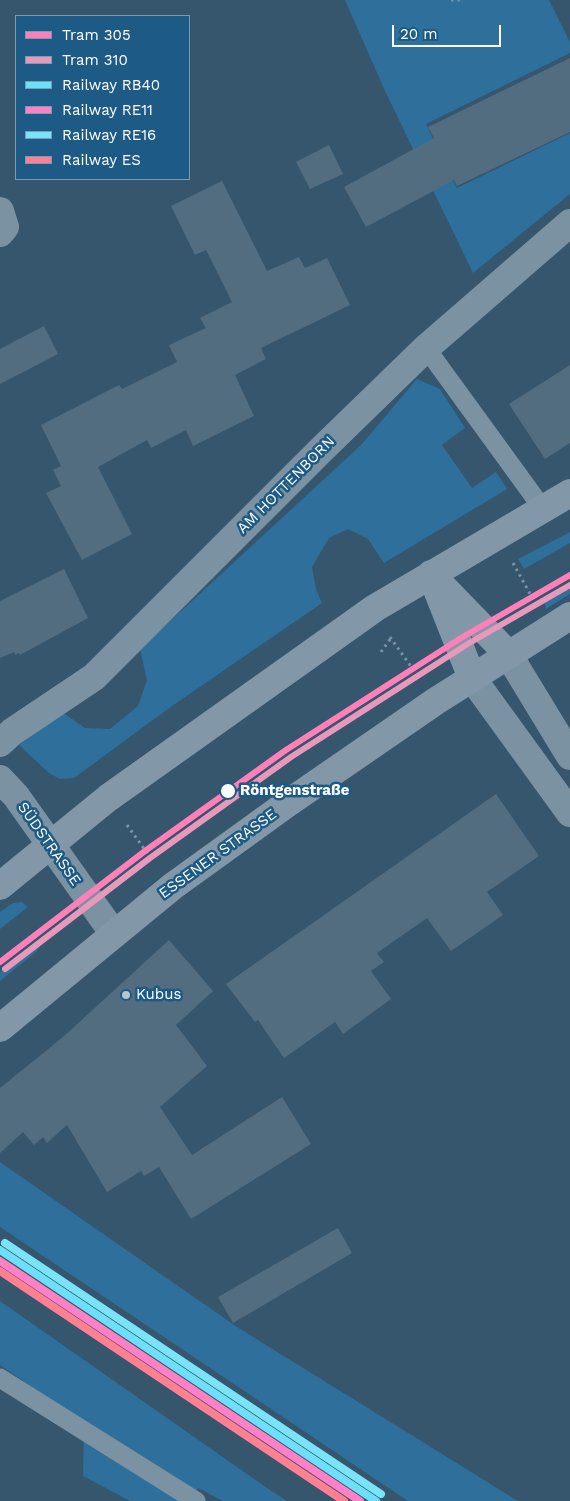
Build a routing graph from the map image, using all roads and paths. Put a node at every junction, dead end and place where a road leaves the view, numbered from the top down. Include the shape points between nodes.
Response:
1 (451, 0) edge
2 (460, 0) edge
3 (0, 211) edge
4 (570, 223) edge
5 (0, 233) edge
6 (426, 348) junction
7 (570, 494) edge
8 (543, 509) junction
9 (496, 535) junction
10 (430, 574) junction
11 (375, 608) junction
12 (560, 622) edge
13 (391, 638) junction
14 (381, 652) dead end
15 (508, 654) junction
16 (472, 678) junction
17 (436, 701) junction
18 (6, 738) edge
19 (570, 756) edge
20 (0, 779) edge
21 (108, 798) junction
22 (570, 813) edge
23 (50, 846) junction
24 (0, 886) edge
25 (173, 886) junction
26 (114, 934) junction
27 (0, 1028) edge
28 (0, 1378) edge
29 (196, 1501) edge

1 - 2 path
3 - 5 street via 5,227
4 - 6 street, AM HOTTENBORN
6 - 8 lane
6 - 18 street, AM HOTTENBORN via 94,677
7 - 8 main road
8 - 9 main road
9 - 10 main road
9 - 12 path
10 - 11 main road
10 - 15 main road
10 - 16 main road
11 - 13 path
11 - 21 main road
12 - 15 main road, ESSENER STRASSE
13 - 14 path
13 - 17 path
15 - 16 main road, ESSENER STRASSE
15 - 19 street
16 - 17 main road, ESSENER STRASSE
16 - 22 street
17 - 25 main road, ESSENER STRASSE
20 - 23 street, SÜDSTRASSE via 16,796
21 - 23 main road
21 - 25 path
23 - 24 main road
23 - 26 street, SÜDSTRASSE
25 - 26 main road, ESSENER STRASSE
26 - 27 main road, ESSENER STRASSE
28 - 29 lane

